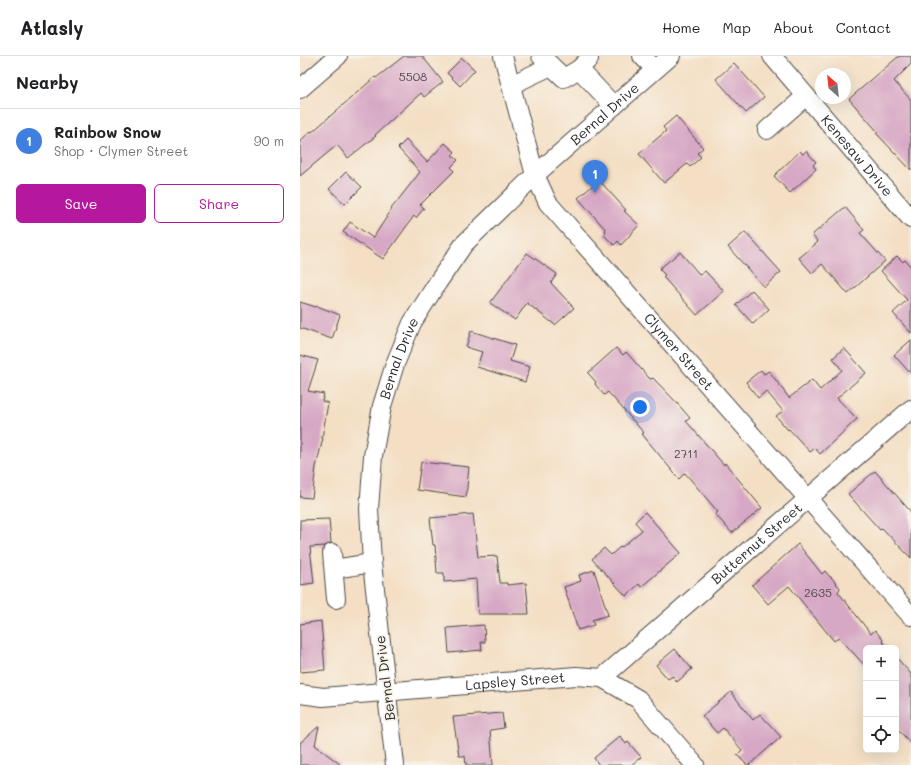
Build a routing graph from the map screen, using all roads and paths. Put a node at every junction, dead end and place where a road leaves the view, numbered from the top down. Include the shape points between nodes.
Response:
1 (338, 56) edge
2 (503, 56) edge
3 (642, 56) edge
4 (671, 56) edge
5 (772, 56) edge
6 (546, 61) edge
7 (655, 69) junction
8 (510, 85) junction
9 (300, 89) edge
10 (806, 96) junction
11 (614, 106) junction
12 (767, 130) dead end
13 (535, 175) junction
14 (911, 219) edge
15 (911, 409) edge
16 (808, 498) junction
17 (372, 563) junction
18 (336, 600) dead end
19 (911, 616) edge
20 (602, 678) junction
21 (386, 692) junction
22 (300, 694) edge
23 (395, 765) edge
24 (695, 765) edge

1 - 9 street
2 - 8 street, Clymer Street
3 - 7 street
4 - 7 street, Bernal Drive
5 - 10 street, Kenesaw Drive
6 - 8 street
6 - 11 street via 564,78 584,64
7 - 11 street, Bernal Drive
8 - 13 street, Clymer Street
10 - 12 street
10 - 14 street, Kenesaw Drive
11 - 13 street, Bernal Drive
13 - 16 street, Clymer Street via 548,203
13 - 17 street, Bernal Drive via 464,244 410,329 395,364 382,406 374,456 369,509
15 - 16 street, Butternut Street
16 - 19 street, Clymer Street
16 - 20 street, Butternut Street
17 - 18 street via 333,561
17 - 21 street, Bernal Drive
20 - 21 street, Lapsley Street via 576,676
20 - 24 street, Lapsley Street via 638,699
21 - 22 street, Lapsley Street via 323,697
21 - 23 street, Bernal Drive

